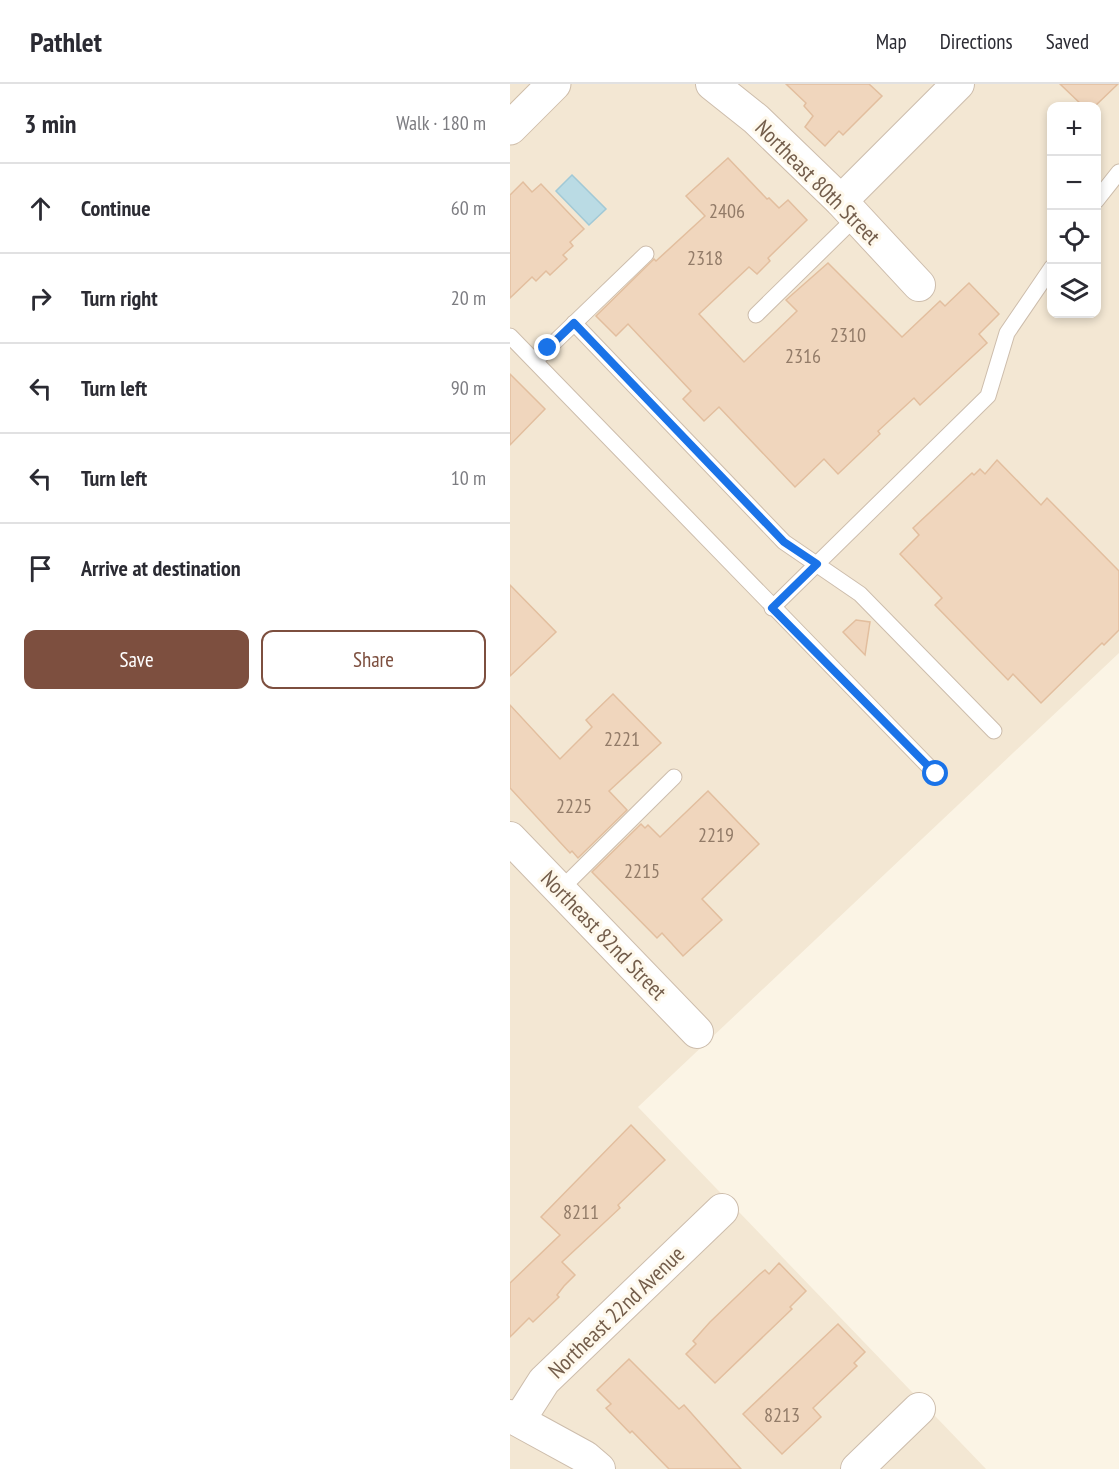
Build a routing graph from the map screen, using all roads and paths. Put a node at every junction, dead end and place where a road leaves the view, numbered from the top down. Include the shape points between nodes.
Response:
1 (554, 84) edge
2 (712, 84) edge
3 (958, 84) edge
4 (510, 128) edge
5 (1119, 172) edge
6 (1101, 195) edge
7 (849, 209) junction
8 (646, 254) dead end
9 (1047, 274) edge
10 (920, 285) dead end
11 (756, 315) dead end
12 (574, 323) junction
13 (510, 336) edge
14 (535, 362) junction
15 (817, 564) junction
16 (772, 608) junction
17 (994, 731) dead end
18 (936, 774) dead end
19 (674, 777) dead end
20 (510, 838) edge
21 (560, 890) junction
22 (697, 1032) dead end
23 (722, 1210) dead end
24 (919, 1409) dead end
25 (514, 1418) edge
26 (599, 1469) edge
27 (857, 1469) edge

1 - 4 street
2 - 7 street, Northeast 80th Street via 756,119
3 - 7 street
5 - 6 lane
7 - 10 street, Northeast 80th Street
7 - 11 lane
8 - 12 lane
9 - 15 lane via 1007,333 988,396
12 - 14 lane
12 - 15 lane via 784,542
13 - 14 lane
14 - 16 lane
15 - 16 lane
15 - 17 lane via 860,594
16 - 18 lane
19 - 21 lane
20 - 21 street, Northeast 82nd Street
21 - 22 street, Northeast 82nd Street
23 - 25 street, Northeast 22nd Avenue via 544,1382
24 - 27 street
25 - 26 street via 585,1457

